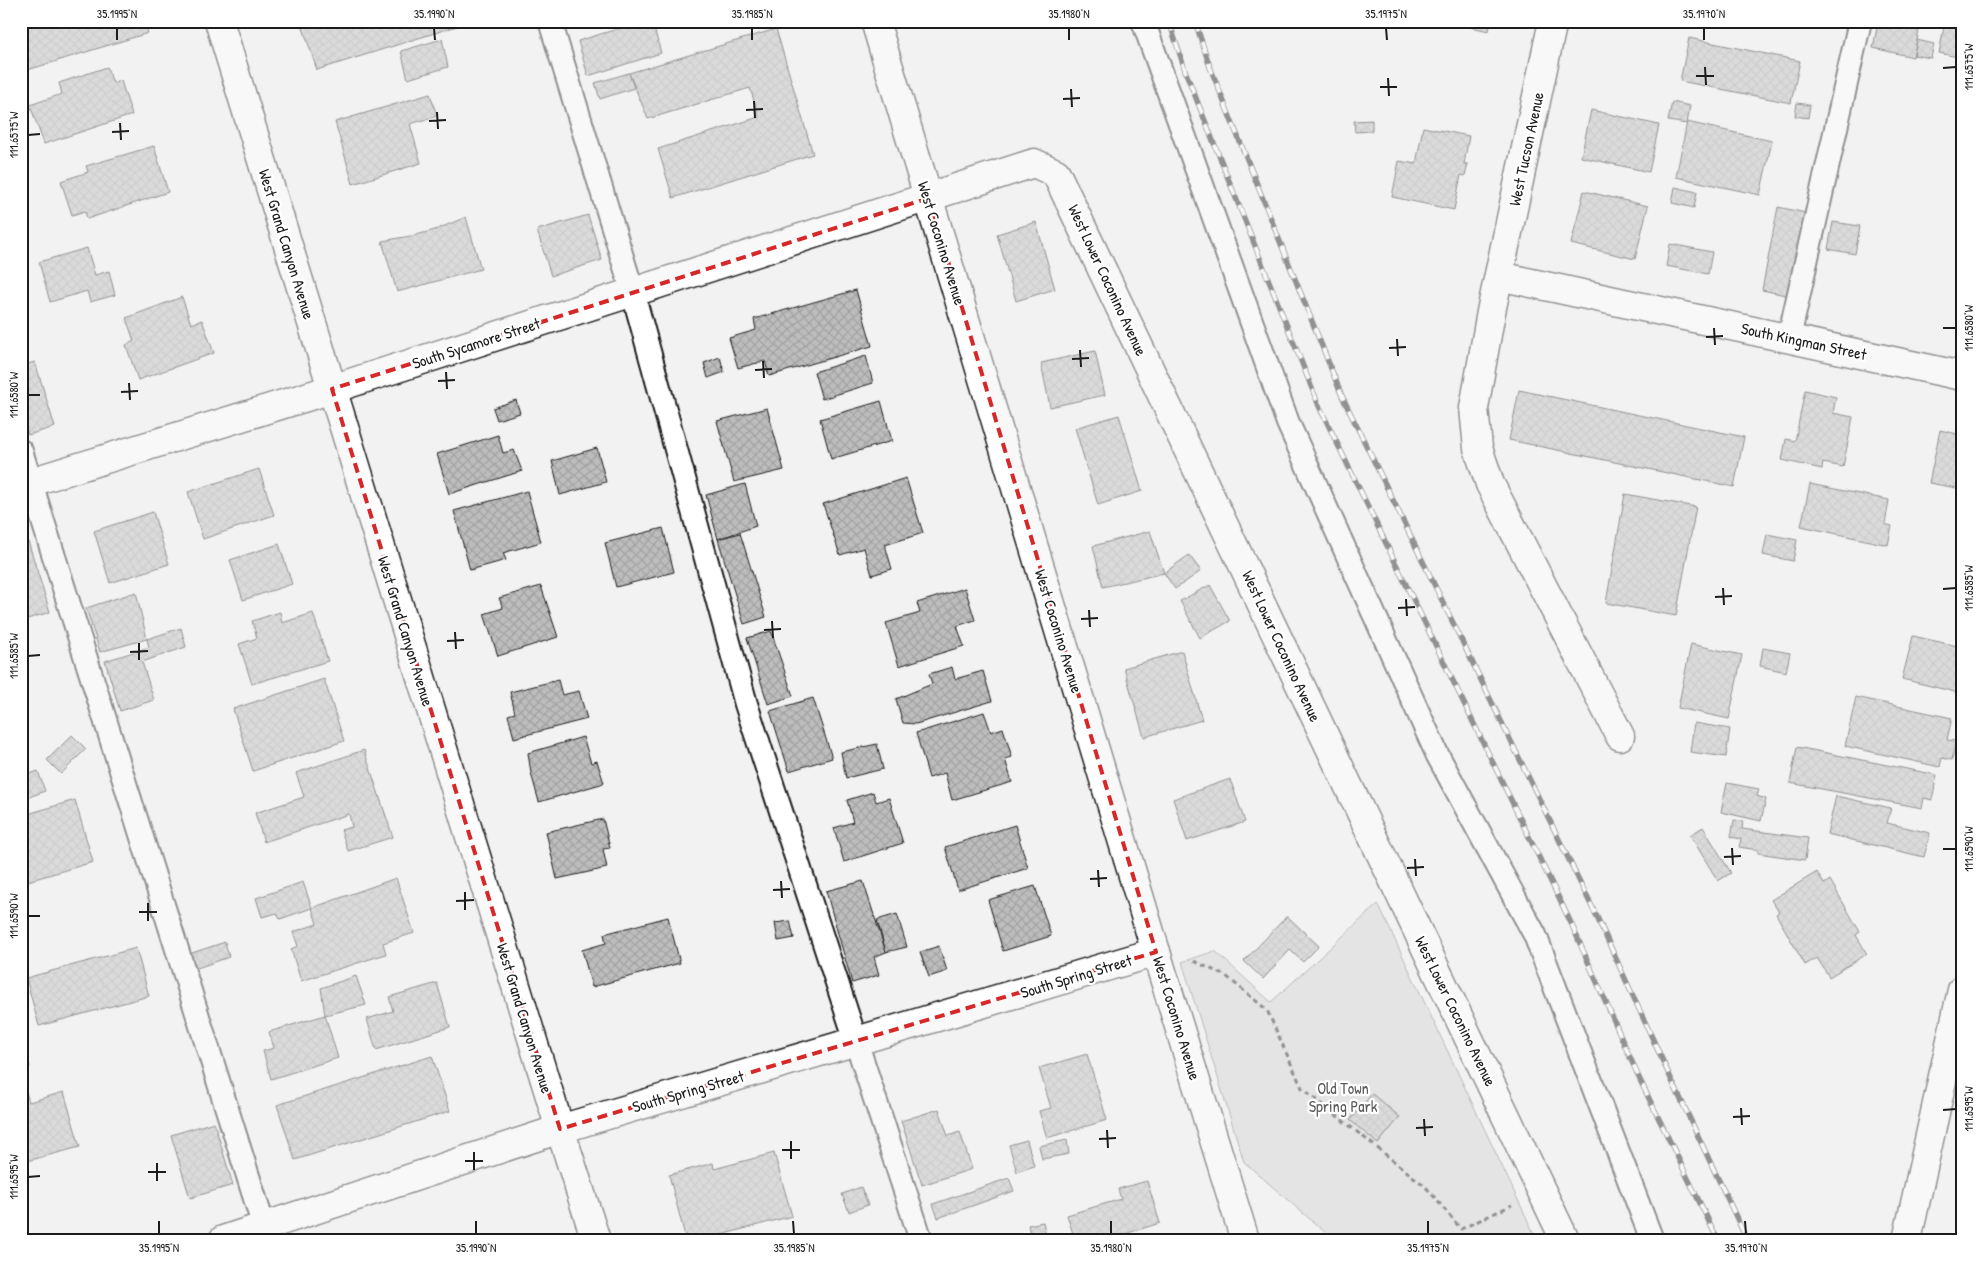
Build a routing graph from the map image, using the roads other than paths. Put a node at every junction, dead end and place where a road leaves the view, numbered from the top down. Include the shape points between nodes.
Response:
1 (218, 21) edge
2 (550, 21) edge
3 (875, 21) edge
4 (1142, 21) edge
5 (1553, 21) edge
6 (1860, 21) edge
7 (929, 198) junction
8 (1499, 276) junction
9 (633, 293) junction
10 (1789, 338) junction
11 (1962, 376) edge
12 (332, 389) junction
13 (21, 451) edge
14 (26, 484) edge
15 (1620, 736) dead end
16 (1156, 952) junction
17 (1961, 996) edge
18 (858, 1041) junction
19 (560, 1129) junction
20 (265, 1233) edge
21 (223, 1240) edge
22 (596, 1240) edge
23 (921, 1240) edge
24 (1246, 1240) edge
25 (1565, 1240) edge
26 (1652, 1240) edge
27 (1907, 1240) edge

1 - 12 street, West Grand Canyon Avenue
2 - 9 lane
3 - 7 street, West Coconino Avenue
4 - 26 lane via 1288,423 1437,754 1535,935
5 - 8 street, West Tucson Avenue
6 - 10 lane
7 - 9 street, South Sycamore Street
7 - 16 street, West Coconino Avenue
7 - 25 street, West Lower Coconino Avenue via 1034,163 1056,173
8 - 10 street, South Kingman Street
8 - 15 street, West Tucson Avenue via 1474,408 1478,448 1490,484
9 - 12 street, South Sycamore Street
9 - 18 lane via 746,704
10 - 11 street, South Kingman Street
12 - 14 street, South Sycamore Street
12 - 19 street, West Grand Canyon Avenue
13 - 14 lane
14 - 20 lane
16 - 18 street, South Spring Street
16 - 24 street, West Coconino Avenue
17 - 27 street
18 - 19 street, South Spring Street
18 - 23 lane
19 - 20 street, South Spring Street
19 - 22 street, West Grand Canyon Avenue
20 - 21 street, South Spring Street

